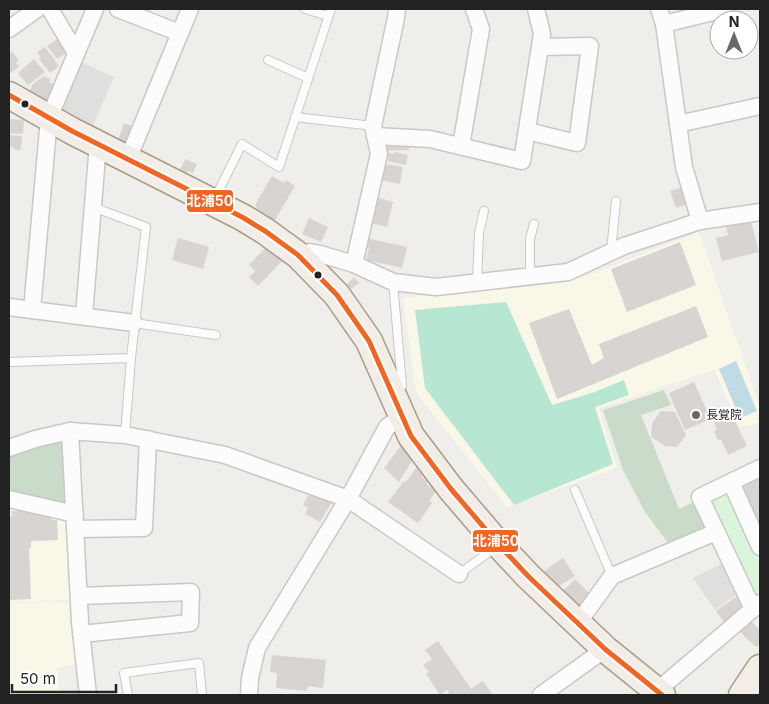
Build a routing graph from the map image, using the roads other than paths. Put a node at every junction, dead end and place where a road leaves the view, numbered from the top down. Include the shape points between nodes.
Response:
1 (37, 9) edge
2 (50, 9) edge
3 (95, 9) edge
4 (118, 9) edge
5 (190, 9) edge
6 (305, 9) edge
7 (397, 9) edge
8 (474, 9) edge
9 (536, 9) edge
10 (724, 9) edge
11 (138, 12) edge
12 (329, 12) edge
13 (662, 17) edge
14 (9, 29) edge
15 (180, 33) junction
16 (540, 47) junction
17 (76, 53) junction
18 (268, 60) dead end
19 (308, 78) junction
20 (10, 99) edge
21 (760, 106) edge
22 (295, 117) junction
23 (49, 118) junction
24 (678, 124) junction
25 (374, 131) junction
26 (527, 132) junction
27 (98, 144) junction
28 (461, 146) junction
29 (128, 159) junction
30 (616, 201) dead end
31 (213, 202) junction
32 (92, 207) junction
33 (484, 211) dead end
34 (760, 212) edge
35 (700, 221) junction
36 (534, 224) dead end
37 (611, 252) junction
38 (298, 255) junction
39 (354, 264) junction
40 (530, 277) junction
41 (393, 282) junction
42 (477, 282) junction
43 (9, 307) edge
44 (32, 310) junction
45 (84, 316) junction
46 (134, 323) junction
47 (216, 335) dead end
48 (131, 358) junction
49 (9, 362) edge
50 (398, 407) junction
51 (70, 431) junction
52 (125, 435) junction
53 (148, 439) junction
54 (9, 448) edge
55 (760, 468) edge
56 (731, 482) junction
57 (575, 490) dead end
58 (348, 499) junction
59 (9, 500) edge
60 (75, 521) junction
61 (716, 532) junction
62 (499, 544) junction
63 (760, 547) edge
64 (459, 574) joint
65 (612, 576) junction
66 (79, 596) junction
67 (757, 606) edge
68 (578, 623) junction
69 (81, 634) junction
70 (605, 649) junction
71 (760, 668) edge
72 (656, 694) edge
73 (88, 695) edge
74 (128, 695) edge
75 (202, 695) edge
76 (249, 695) edge
77 (541, 695) edge
78 (742, 695) edge

1 - 14 street
2 - 17 street
3 - 17 street
4 - 11 street
5 - 15 street
6 - 12 lane
7 - 25 street
8 - 28 street via 481,29
9 - 16 street via 542,34
10 - 13 street
11 - 15 street
12 - 19 lane
13 - 24 street
15 - 29 street
16 - 26 street
16 - 26 street via 590,46 577,144
17 - 23 street
18 - 19 lane
19 - 22 lane
20 - 23 main road
21 - 24 street
22 - 25 lane
22 - 31 lane via 279,167 242,144
23 - 27 main road
23 - 44 street
24 - 35 street via 684,167
25 - 28 street
25 - 39 street via 379,154
26 - 28 street via 522,161
27 - 29 main road
27 - 32 street
29 - 31 main road
30 - 37 lane
31 - 38 main road via 265,230
32 - 45 street
32 - 46 lane via 146,227
33 - 42 lane via 479,233
34 - 35 street
35 - 37 street
36 - 40 lane via 530,239
37 - 40 street via 568,272
38 - 39 street via 310,252
38 - 50 main road via 353,316 369,341
39 - 41 street
40 - 42 street
41 - 42 street via 436,287
41 - 50 lane via 402,386
43 - 44 street
44 - 45 street
45 - 46 street
46 - 47 lane
46 - 48 lane
48 - 49 lane
48 - 52 lane
50 - 58 street
50 - 62 main road via 422,451
51 - 52 street
51 - 54 street
51 - 60 street
52 - 53 street
53 - 58 street via 225,455
53 - 60 street via 144,528
55 - 56 street
56 - 61 street via 700,497
56 - 63 street
57 - 65 lane
58 - 64 street
58 - 76 street via 257,648
59 - 60 street
60 - 66 street
61 - 65 street
61 - 67 street
62 - 64 lane
62 - 68 main road
65 - 68 street
66 - 69 street
66 - 69 street via 191,592 190,624
67 - 72 street
68 - 70 main road
69 - 73 street
70 - 72 main road
70 - 77 street
71 - 78 main road
74 - 75 lane via 124,673 199,663

